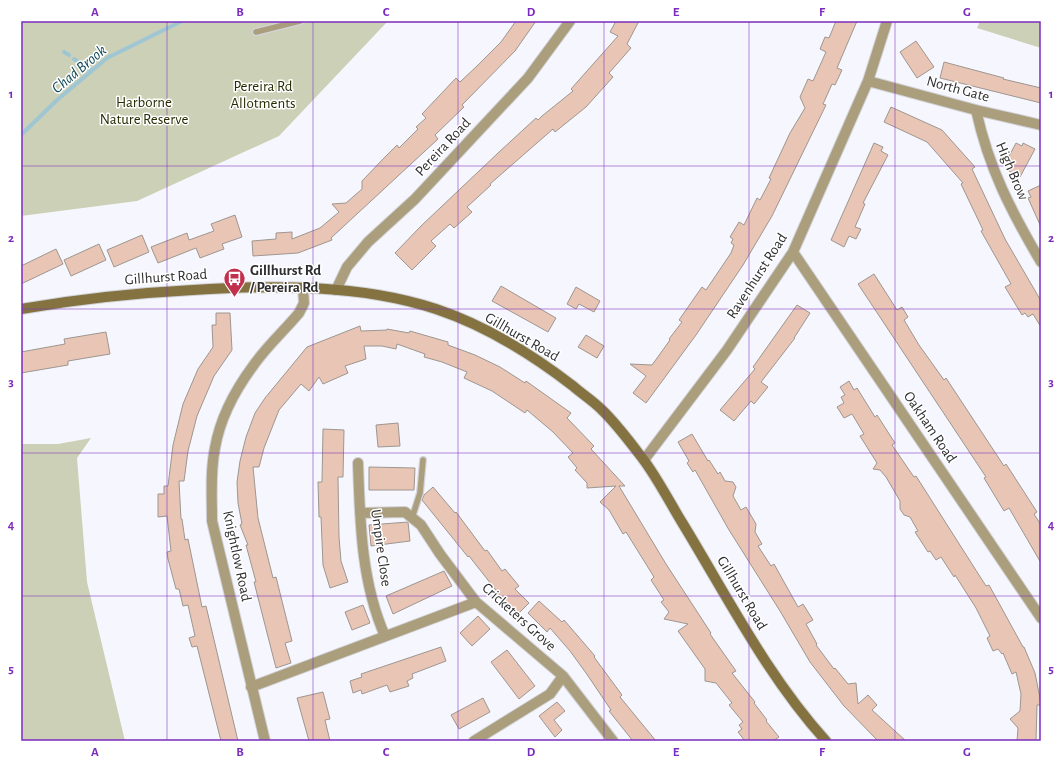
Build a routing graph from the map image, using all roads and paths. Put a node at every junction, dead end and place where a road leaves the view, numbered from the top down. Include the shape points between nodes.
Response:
1 (300, 21) edge
2 (570, 21) edge
3 (887, 21) edge
4 (256, 32) dead end
5 (868, 81) junction
6 (976, 110) junction
7 (1041, 125) edge
8 (793, 252) junction
9 (1041, 262) edge
10 (303, 288) junction
11 (336, 290) junction
12 (21, 309) edge
13 (423, 460) dead end
14 (644, 460) junction
15 (358, 463) dead end
16 (360, 513) junction
17 (412, 518) junction
18 (476, 602) junction
19 (1041, 618) edge
20 (385, 636) junction
21 (563, 676) junction
22 (251, 687) junction
23 (265, 741) edge
24 (474, 741) edge
25 (613, 741) edge
26 (826, 741) edge

1 - 4 lane
2 - 11 street, Pereira Road via 528,78 415,199 368,242 347,267
3 - 5 street, Ravenhurst Road
5 - 6 street, North Gate
5 - 8 street, Ravenhurst Road
6 - 7 street, North Gate
6 - 9 street, High Brow via 983,141 998,184
8 - 14 street, Ravenhurst Road via 727,350
8 - 19 street, Oakham Road
10 - 11 street, Gillhurst Road
10 - 12 street, Gillhurst Road via 258,287 139,293 65,301
10 - 22 street, Knightlow Road via 304,303 299,313 253,365 234,395 215,448 212,521
11 - 14 street, Gillhurst Road via 436,309 525,352 600,408
13 - 17 lane via 420,493
14 - 26 street, Gillhurst Road via 764,659 800,710
15 - 16 street, Umpire Close
16 - 17 street, Cricketers Grove via 405,512
16 - 20 street, Umpire Close via 368,580
17 - 18 street, Cricketers Grove via 422,526
18 - 20 street
18 - 21 street, Cricketers Grove
20 - 22 street
21 - 24 street via 550,694
21 - 25 street, Cricketers Grove
22 - 23 street, Knightlow Road

